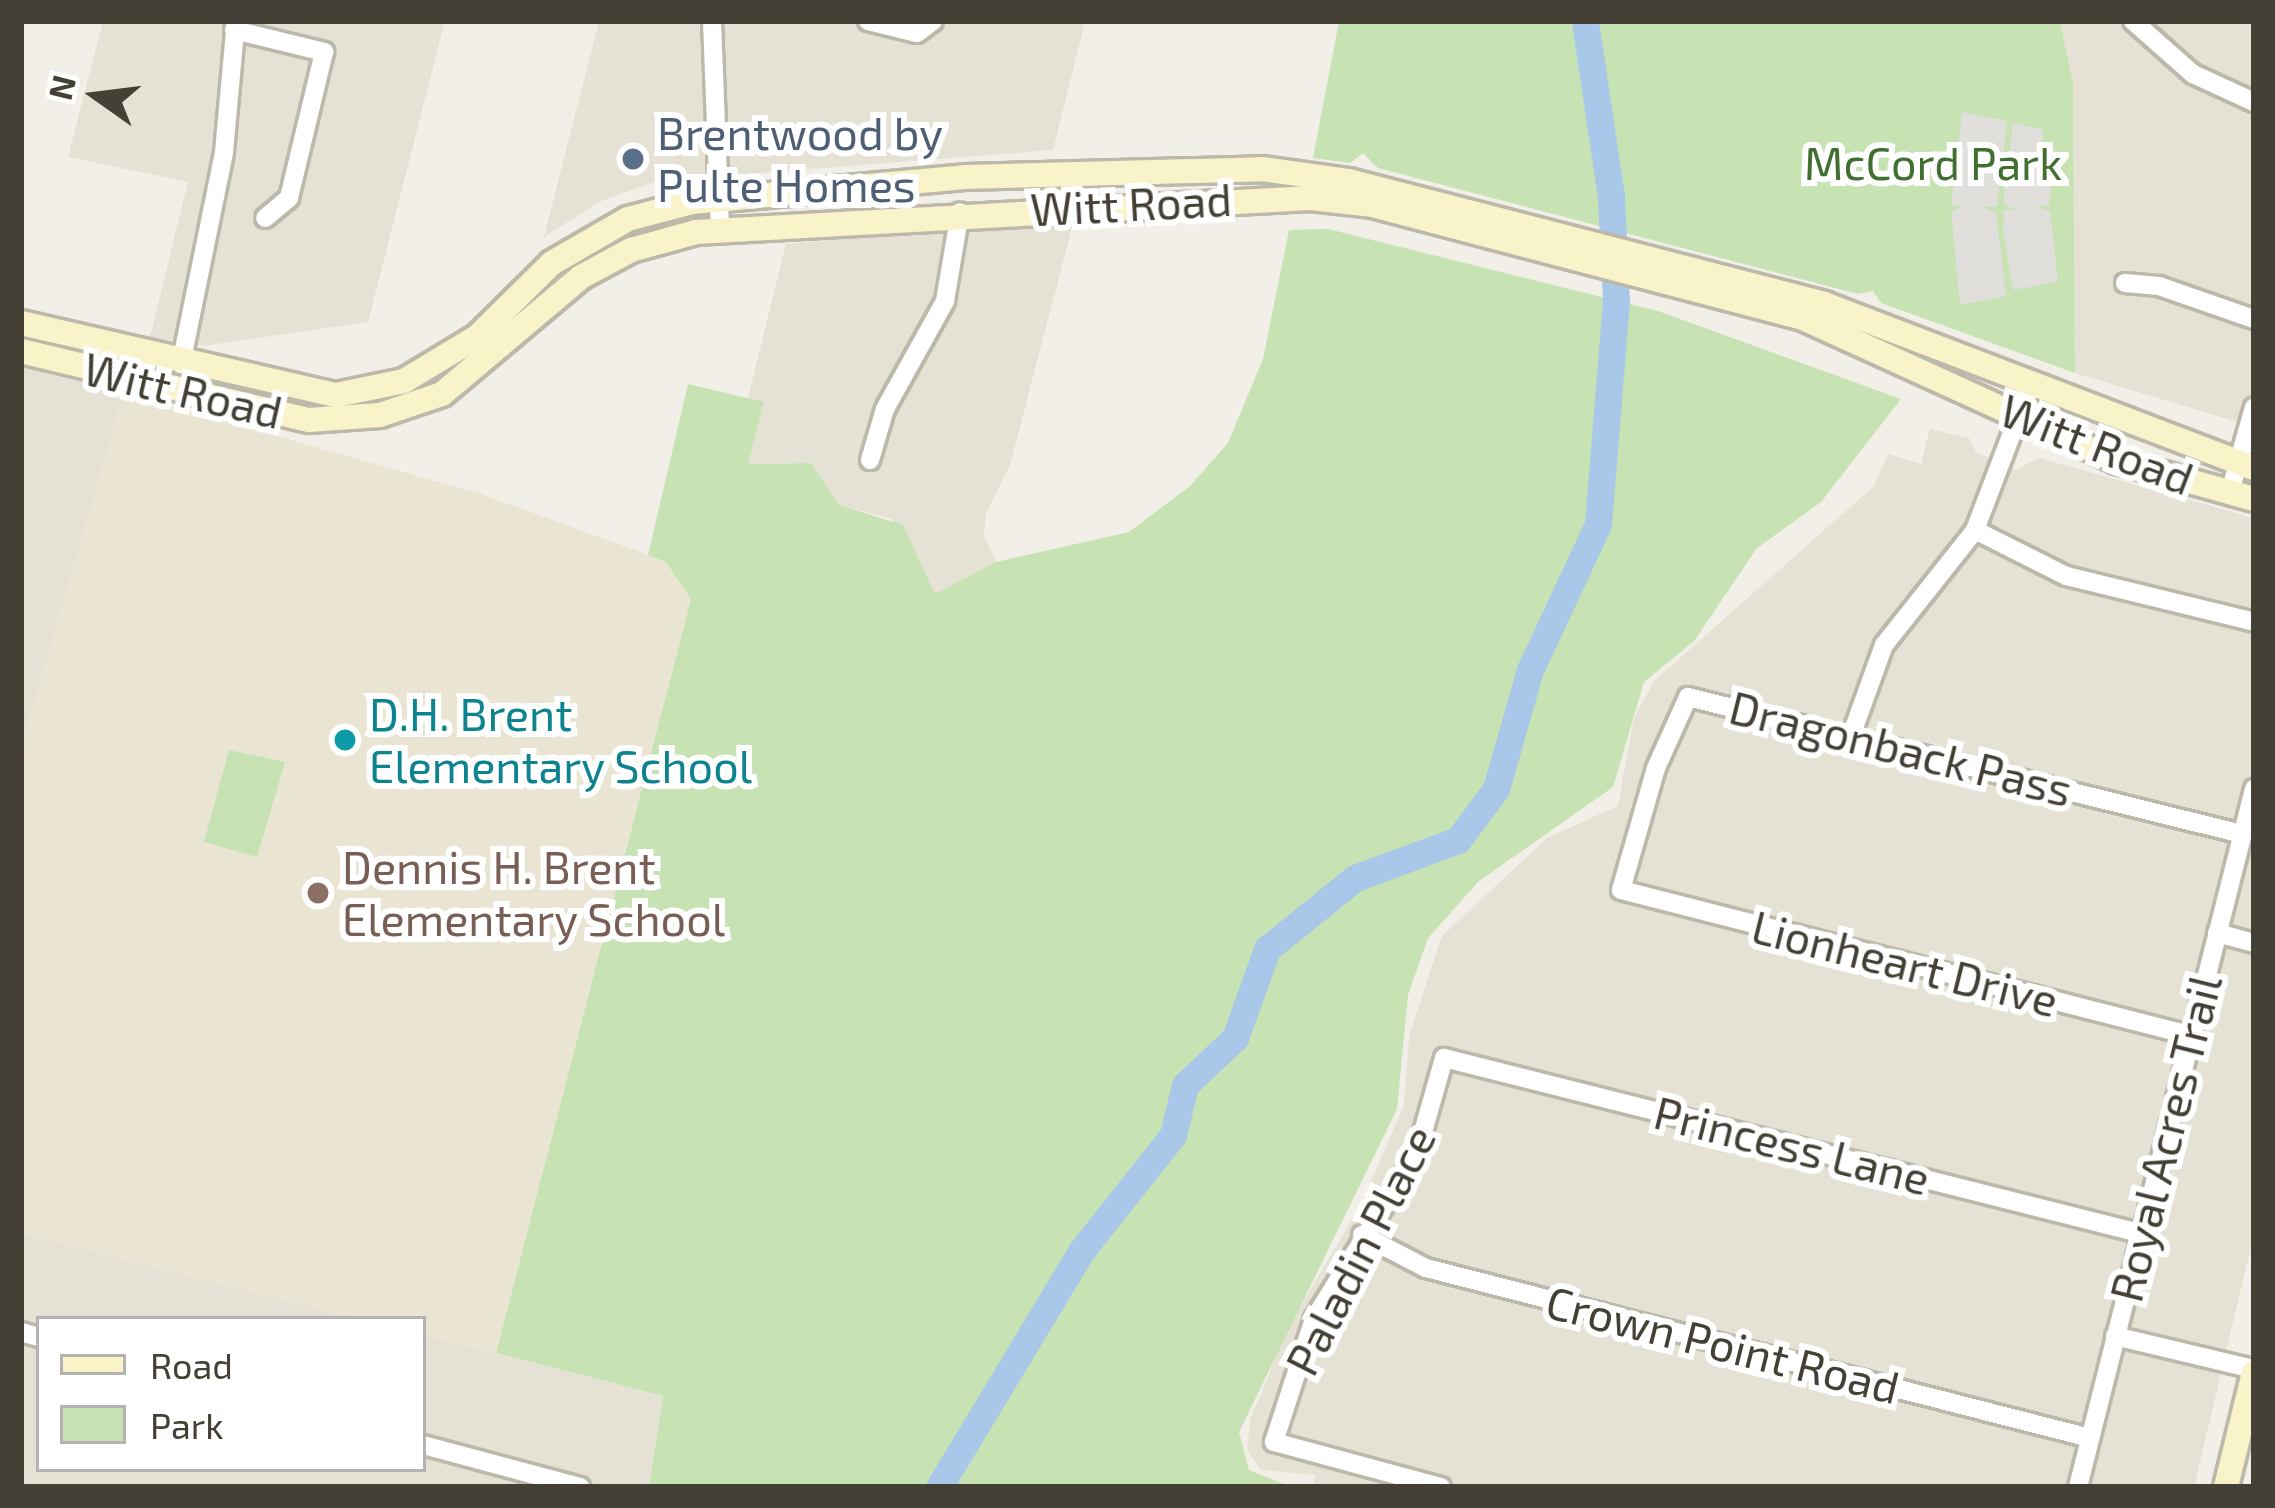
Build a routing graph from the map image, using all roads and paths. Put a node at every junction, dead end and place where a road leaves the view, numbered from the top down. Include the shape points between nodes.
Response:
1 (712, 21) edge
2 (868, 21) edge
3 (2133, 21) edge
4 (235, 26) edge
5 (925, 27) edge
6 (2254, 102) edge
7 (958, 178) junction
8 (716, 200) junction
9 (960, 212) junction
10 (265, 218) dead end
11 (1496, 226) junction
12 (720, 230) junction
13 (2125, 283) dead end
14 (508, 307) junction
15 (2254, 319) edge
16 (1841, 320) junction
17 (21, 323) edge
18 (525, 328) junction
19 (21, 351) edge
20 (181, 364) junction
21 (2030, 386) junction
22 (2254, 406) edge
23 (2015, 419) junction
24 (870, 460) dead end
25 (2246, 466) edge
26 (2242, 495) edge
27 (1975, 530) junction
28 (2254, 622) edge
29 (1852, 736) junction
30 (2254, 789) edge
31 (2242, 834) junction
32 (1621, 890) joint
33 (2217, 933) junction
34 (2254, 943) edge
35 (2189, 1035) junction
36 (1444, 1058) joint
37 (2139, 1233) junction
38 (1362, 1235) junction
39 (2115, 1336) junction
40 (2254, 1371) edge
41 (2090, 1438) junction
42 (426, 1446) edge
43 (549, 1483) edge
44 (580, 1487) edge
45 (1441, 1487) edge
46 (2078, 1487) edge
47 (2226, 1487) edge

1 - 8 street
2 - 5 street
3 - 6 street via 2193,74
4 - 10 street via 324,52 290,198
4 - 20 street via 224,152
7 - 8 street, Witt Road
7 - 9 street
7 - 11 street, Witt Road via 1262,170 1349,181
8 - 12 street
8 - 14 street, Witt Road via 628,219 552,263
9 - 11 street, Witt Road via 1310,198
9 - 12 street, Witt Road
9 - 24 street via 945,301 885,410
11 - 16 street, Witt Road
12 - 18 street, Witt Road via 631,250 581,277
13 - 15 street via 2159,286
14 - 18 street
14 - 20 street, Witt Road via 477,337 404,381 336,395
16 - 21 street, Witt Road
16 - 23 street, Witt Road
17 - 20 street, Witt Road
18 - 19 street, Witt Road via 442,394 380,415 309,420
21 - 23 street
21 - 25 street, Witt Road
22 - 25 street
23 - 26 street, Witt Road via 2117,461
23 - 27 street
25 - 26 street
27 - 28 street via 2066,576
27 - 29 street via 1884,645
29 - 31 street, Dragonback Pass
29 - 32 street, Dragonback Pass via 1688,698 1657,768
30 - 31 street, Royal Acres Trail
31 - 33 street, Royal Acres Trail
32 - 35 street, Lionheart Drive
33 - 34 street
33 - 35 street, Royal Acres Trail
35 - 37 street, Royal Acres Trail
36 - 37 street, Princess Lane
36 - 38 street, Paladin Place via 1417,1153
37 - 39 street, Royal Acres Trail
38 - 41 street, Crown Point Road via 1426,1268
38 - 45 street, Paladin Place via 1309,1331 1274,1442
39 - 40 street
39 - 41 street, Royal Acres Trail
40 - 47 street
41 - 46 street, Royal Acres Trail
42 - 43 street
43 - 44 street

